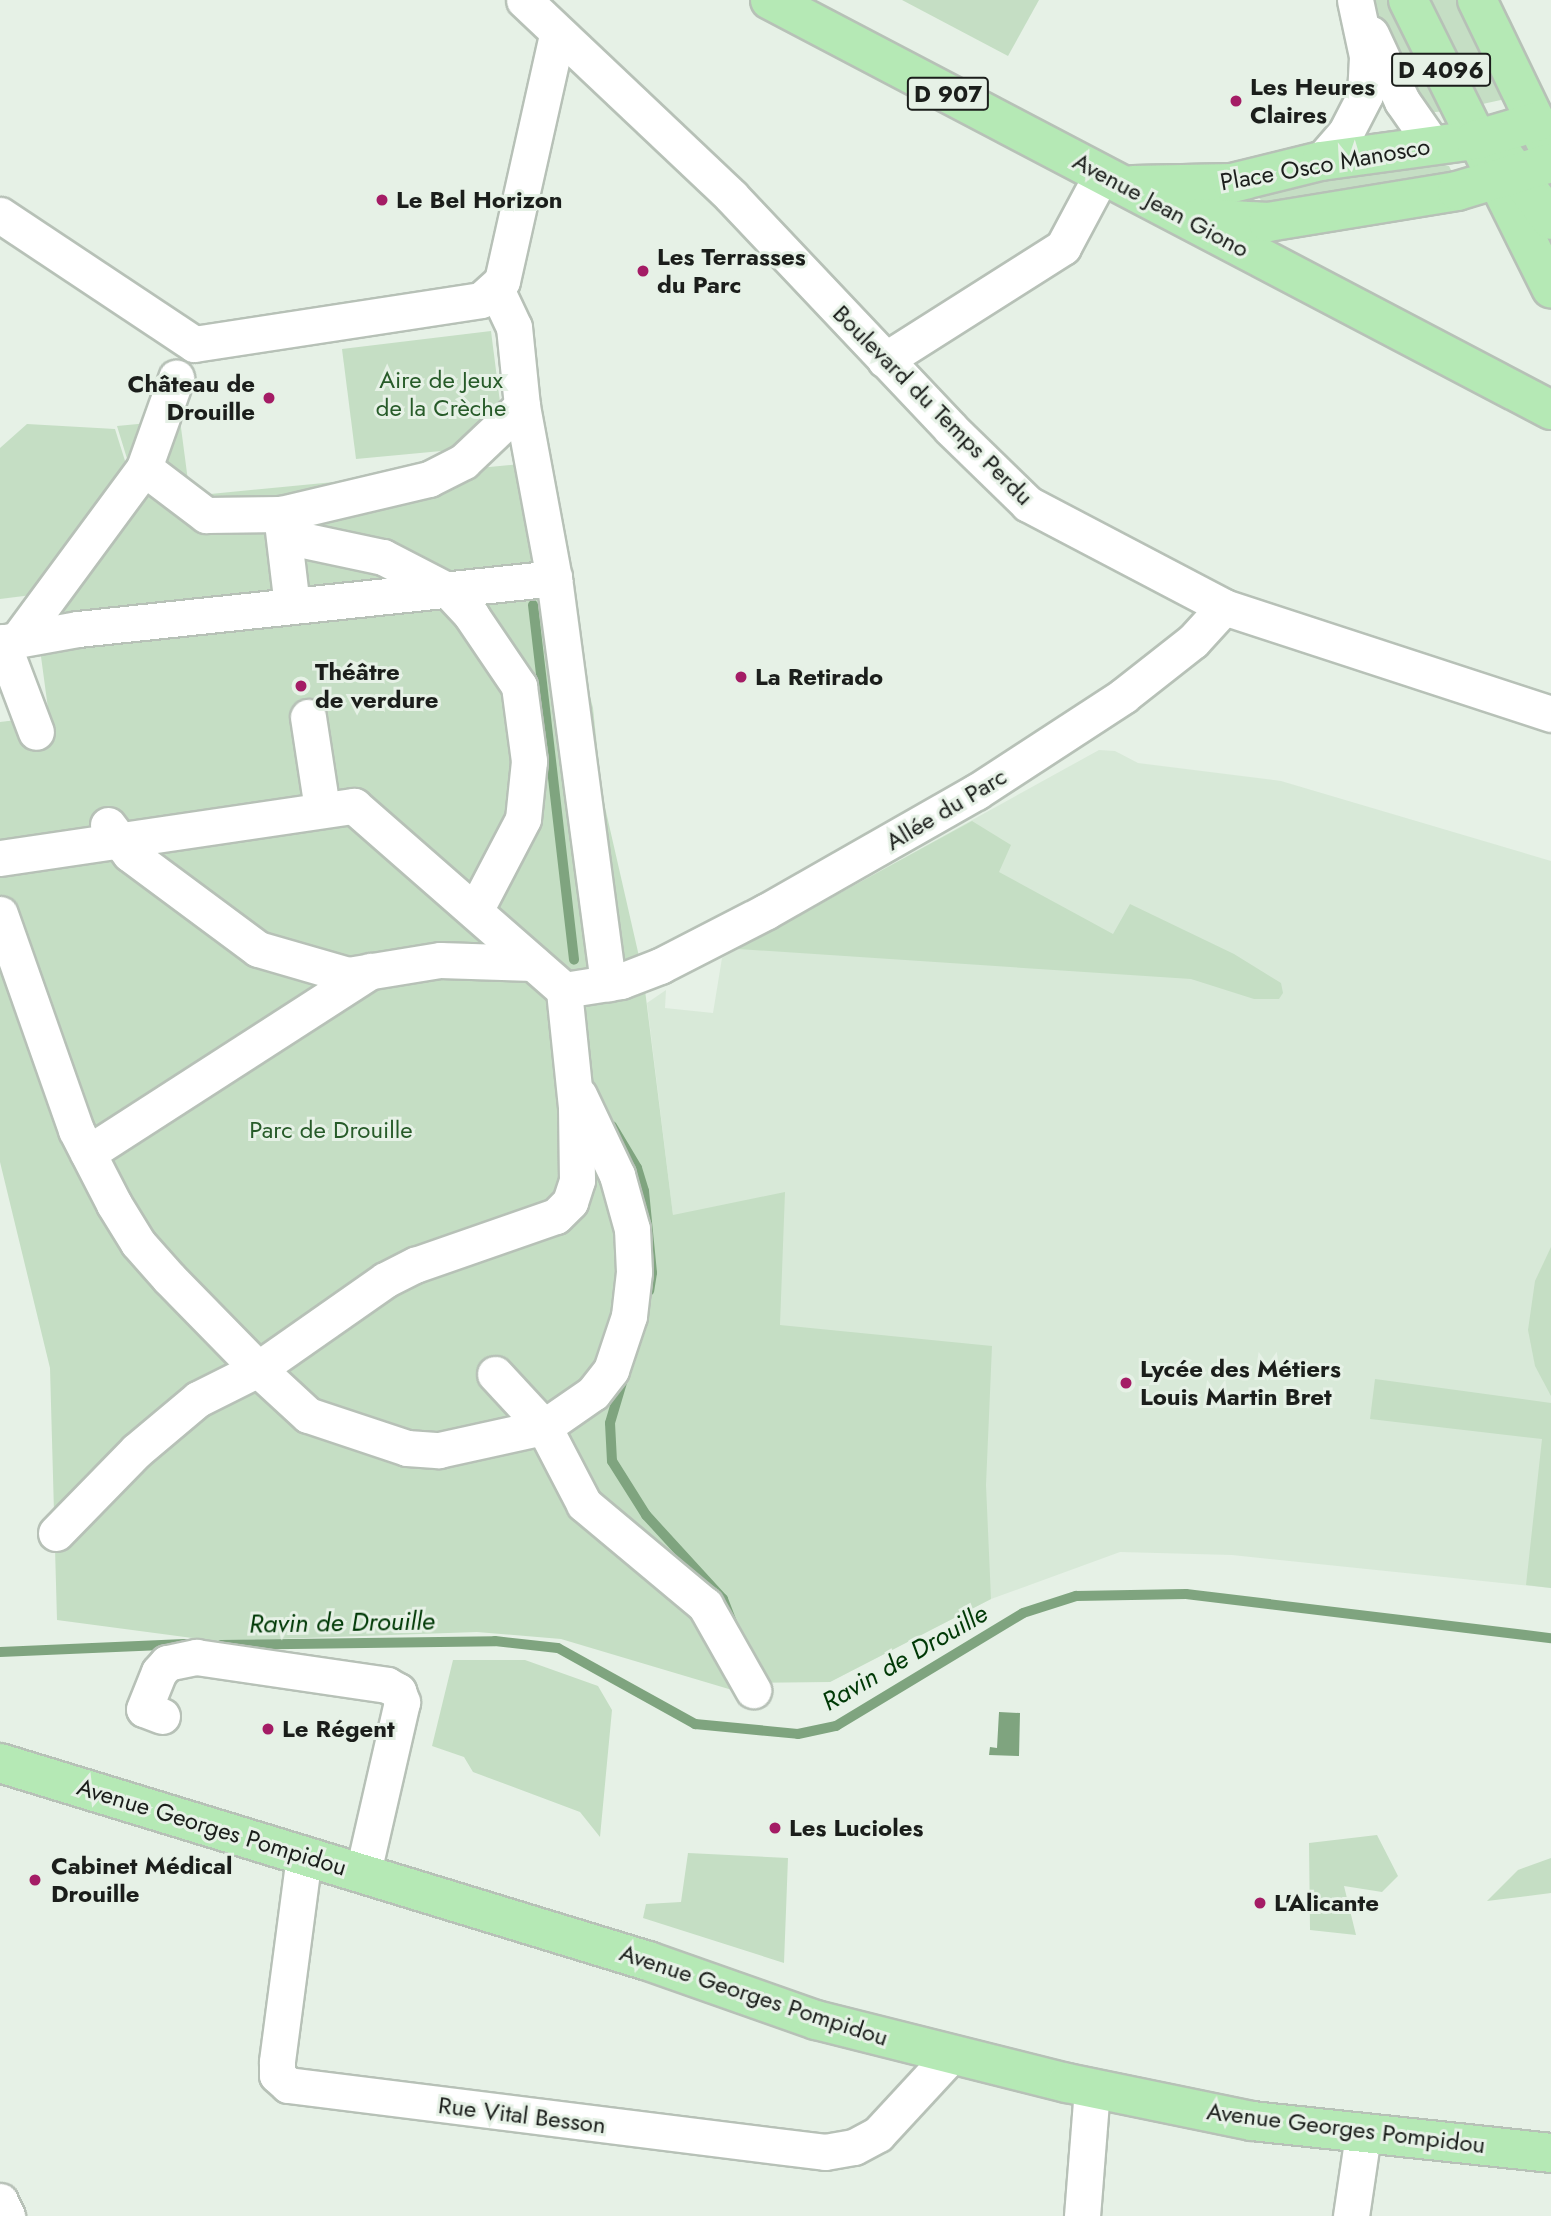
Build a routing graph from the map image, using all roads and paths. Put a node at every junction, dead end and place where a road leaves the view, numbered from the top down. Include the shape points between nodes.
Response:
1 (524, 0) edge
2 (770, 0) edge
3 (1356, 0) edge
4 (1408, 0) edge
5 (1477, 0) edge
6 (557, 34) junction
7 (1499, 41) junction
8 (1551, 86) edge
9 (1475, 139) junction
10 (1432, 144) junction
11 (1534, 152) edge
12 (1321, 162) junction
13 (1115, 179) junction
14 (1232, 183) junction
15 (1180, 214) joint
16 (0, 215) edge
17 (1551, 220) edge
18 (1231, 234) junction
19 (1551, 288) edge
20 (496, 289) junction
21 (885, 360) junction
22 (176, 379) dead end
23 (522, 406) junction
24 (1551, 410) edge
25 (144, 468) junction
26 (283, 525) junction
27 (554, 578) junction
28 (449, 590) junction
29 (292, 606) junction
30 (1224, 607) junction
31 (7, 642) edge
32 (1551, 714) edge
33 (308, 716) dead end
34 (36, 732) dead end
35 (322, 809) junction
36 (112, 830) junction
37 (0, 858) edge
38 (475, 911) junction
39 (0, 914) edge
40 (533, 963) junction
41 (370, 971) junction
42 (608, 983) junction
43 (564, 990) junction
44 (573, 1084) junction
45 (88, 1153) junction
46 (258, 1369) junction
47 (495, 1374) dead end
48 (544, 1427) junction
49 (56, 1533) dead end
50 (753, 1690) dead end
51 (162, 1716) dead end
52 (0, 1742) edge
53 (0, 1763) edge
54 (55, 1779) junction
55 (304, 1856) junction
56 (363, 1872) junction
57 (953, 2054) junction
58 (1092, 2088) junction
59 (1363, 2135) junction
60 (1551, 2153) edge
61 (1082, 2216) edge
62 (1351, 2216) edge

1 - 6 street, Boulevard du Temps Perdu
2 - 13 main road, Avenue Jean Giono / D 907
3 - 10 street via 1402,101
3 - 12 street via 1367,55 1365,95 1359,112
4 - 9 main road, D 4096
5 - 7 main road, D 4096
6 - 20 street
6 - 21 street, Boulevard du Temps Perdu via 731,197
7 - 8 main road
7 - 11 main road, D 4096
9 - 10 main road, Place Osco Manosco / D 907
9 - 11 main road, D 4096
9 - 11 main road, Place Osco Manosco
10 - 12 main road, Place Osco Manosco / D 907
11 - 17 main road
11 - 18 main road, Place Osco Manosco / D 907
11 - 19 main road, D 4096
12 - 14 main road, Place Osco Manosco / D 907
13 - 14 main road, Place Osco Manosco / D 907
13 - 15 main road, Avenue Jean Giono / D 907
13 - 21 street via 1063,247
14 - 18 main road
15 - 18 main road, Place Osco Manosco / D 907
16 - 20 street via 194,344 476,302
18 - 24 main road, Avenue Jean Giono / D 907
20 - 23 street via 514,327
21 - 30 street, Boulevard du Temps Perdu via 1028,504
22 - 25 street
23 - 26 street via 464,461 429,479
23 - 27 street
25 - 26 street via 206,515
25 - 31 street
26 - 28 street via 383,557
26 - 29 street
27 - 28 street
27 - 42 street
28 - 29 street
28 - 38 street via 519,686 529,761 519,831
29 - 31 street
30 - 32 street, Boulevard du Temps Perdu
30 - 42 street, Allée du Parc via 1193,641 1123,696 976,792 767,911 643,974
31 - 34 street
33 - 35 street
35 - 36 street
35 - 38 street via 345,805 365,812
36 - 37 street
36 - 41 street via 130,854 258,949 348,975
38 - 40 street
39 - 45 street
40 - 41 street via 440,960
40 - 43 street
41 - 45 street
42 - 43 street, Allée du Parc
43 - 44 street
44 - 46 street via 577,1180 569,1202 556,1216 405,1270
44 - 48 street via 617,1175 632,1229 634,1272 624,1336 611,1370 593,1394
45 - 46 street via 138,1243
46 - 48 street via 308,1415 407,1448 439,1450
46 - 49 street via 198,1399 136,1451
47 - 48 street
48 - 50 street via 584,1504 705,1605
51 - 56 street via 144,1707 161,1668 202,1656 387,1685 398,1691 402,1702
52 - 54 main road, Avenue Georges Pompidou
53 - 54 main road, Avenue Georges Pompidou
54 - 55 main road, Avenue Georges Pompidou
55 - 56 main road, Avenue Georges Pompidou
55 - 57 street, Rue Vital Besson via 277,2062 279,2080 288,2085 825,2152 854,2147 878,2134
56 - 57 main road, Avenue Georges Pompidou via 648,1961 816,2020
57 - 58 main road, Avenue Georges Pompidou
58 - 59 main road, Avenue Georges Pompidou via 1252,2121
58 - 61 street
59 - 60 main road, Avenue Georges Pompidou
59 - 62 street

